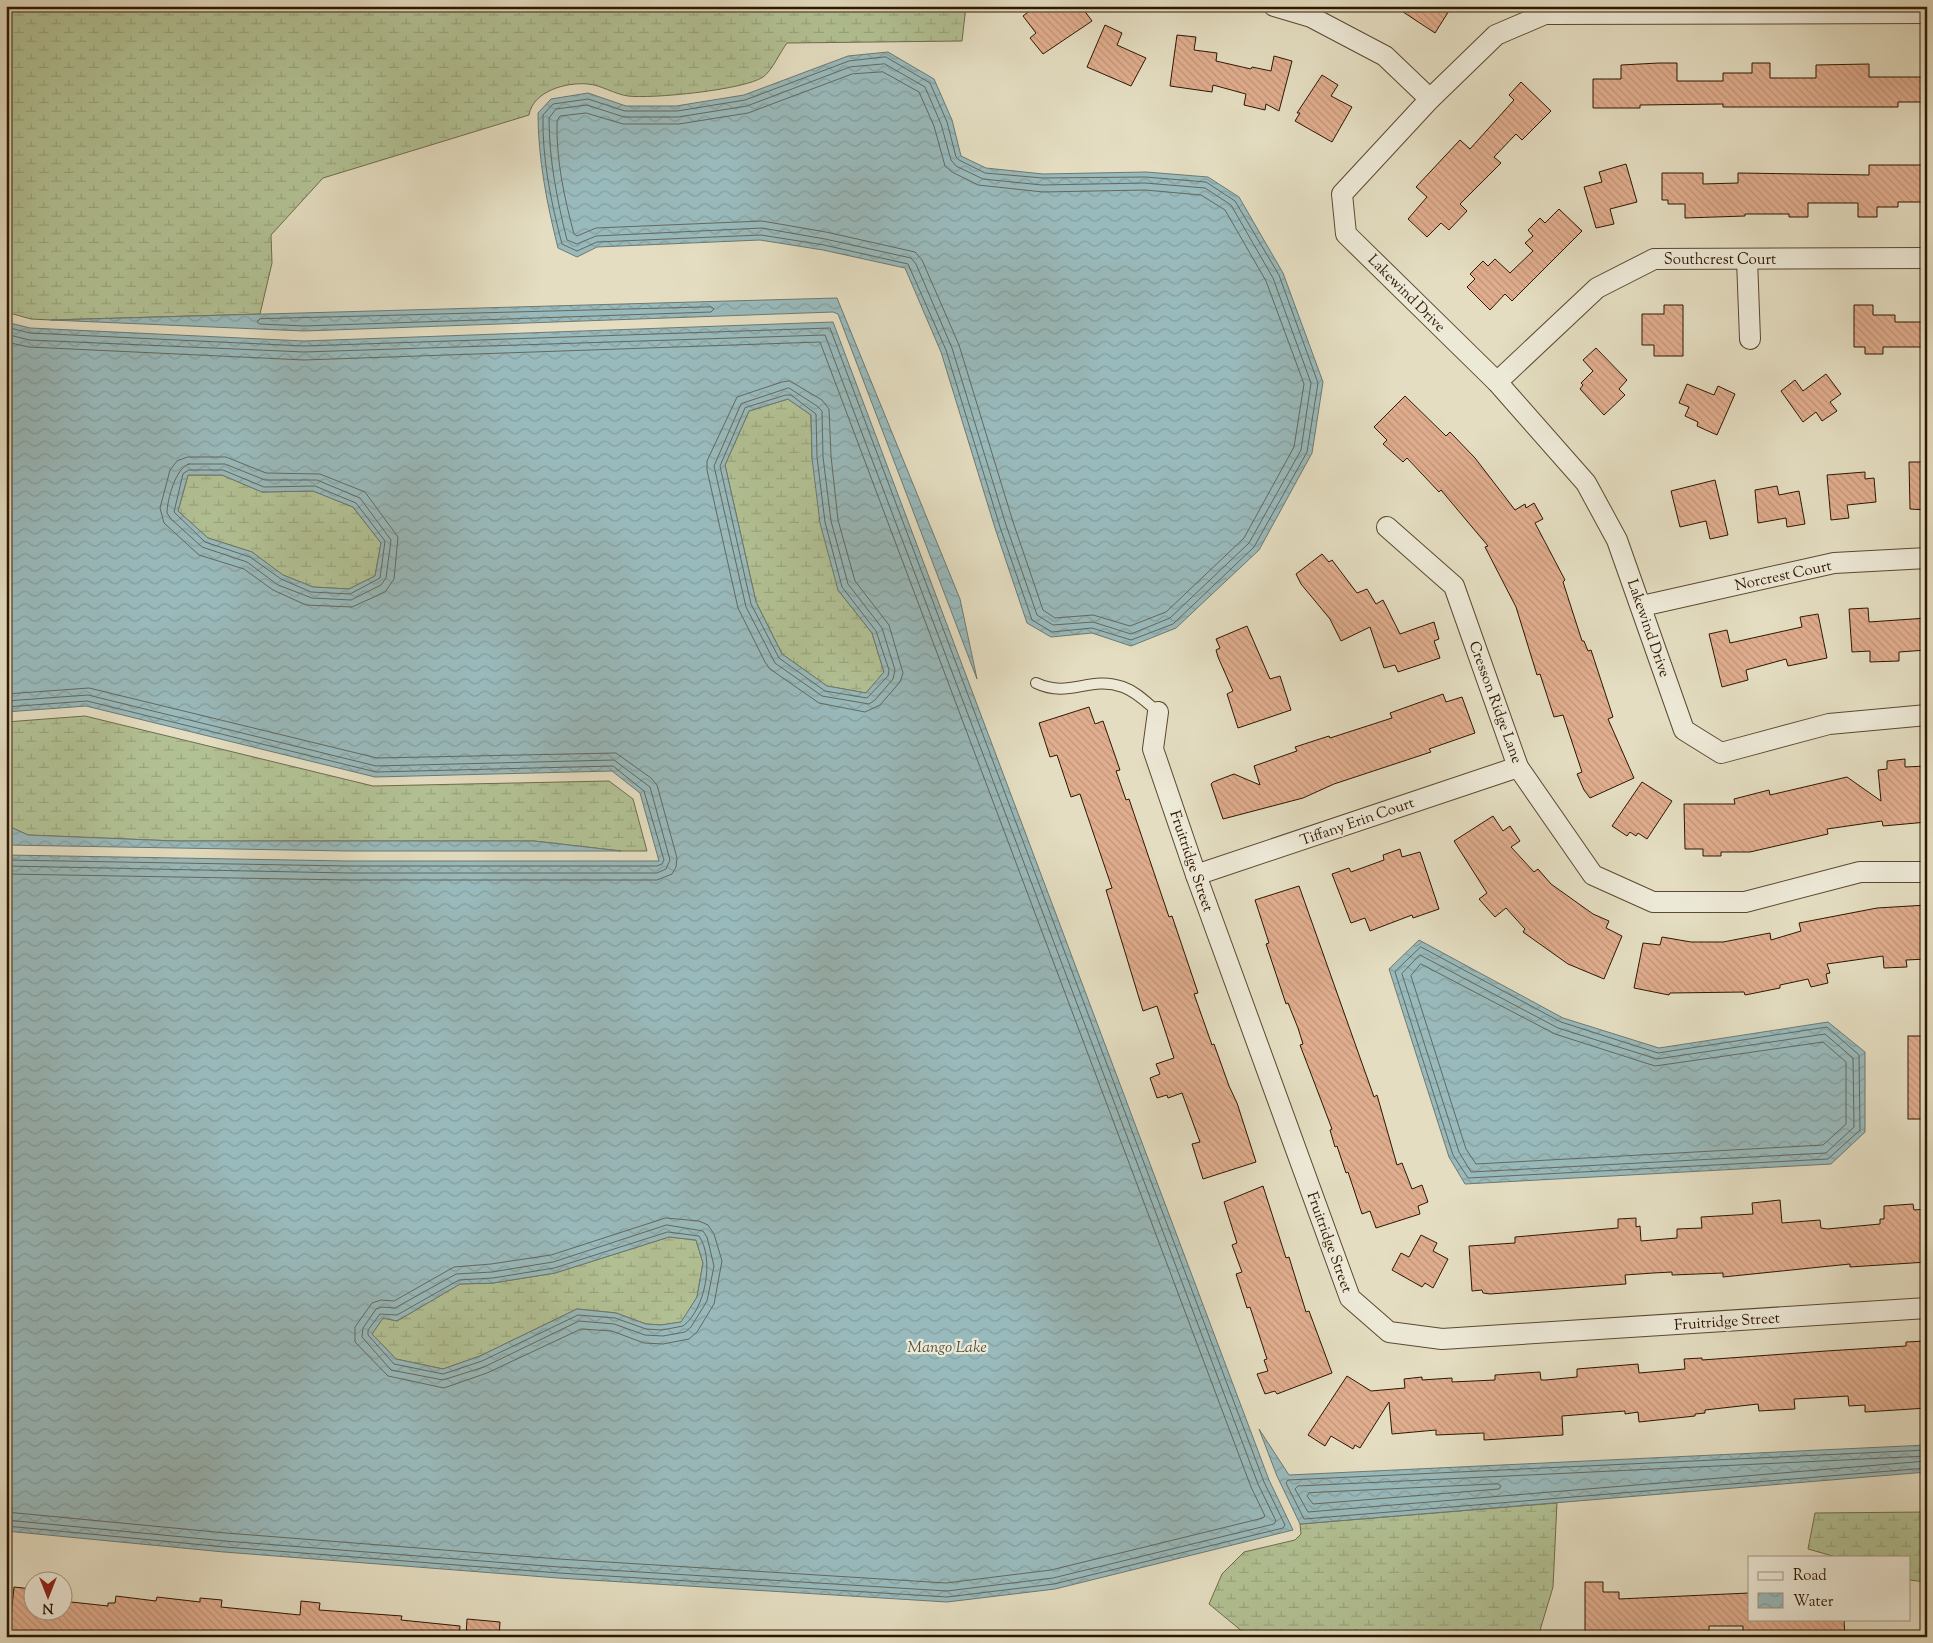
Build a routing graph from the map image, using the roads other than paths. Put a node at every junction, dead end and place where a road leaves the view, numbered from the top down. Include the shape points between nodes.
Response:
1 (1274, 6) edge
2 (1927, 13) edge
3 (1430, 99) junction
4 (1927, 258) edge
5 (1747, 259) junction
6 (1750, 339) dead end
7 (1496, 382) junction
8 (1387, 527) dead end
9 (1927, 558) edge
10 (1642, 606) junction
11 (1036, 683) dead end
12 (1158, 712) joint
13 (1927, 715) edge
14 (1518, 767) junction
15 (1927, 872) edge
16 (1196, 875) junction
17 (1927, 1308) edge

1 - 3 street via 1311,17 1385,56
2 - 3 street, Lakewind Drive via 1545,14 1496,35
3 - 7 street, Lakewind Drive via 1342,194 1346,234
4 - 5 street, Southcrest Court
5 - 6 street
5 - 7 street, Southcrest Court via 1654,259 1597,288
7 - 10 street, Lakewind Drive via 1586,483 1617,540
8 - 14 street, Cresson Ridge Lane via 1454,586
9 - 10 street, Norcrest Court via 1834,563
10 - 13 street, Lakewind Drive via 1684,730 1721,753 1829,724
11 - 12 lane via 1061,690 1110,684 1135,693
12 - 16 street, Fruitridge Street via 1154,748
14 - 15 street, Cresson Ridge Lane via 1593,875 1653,902 1745,902 1860,872
14 - 16 street, Tiffany Erin Court
16 - 17 street, Fruitridge Street via 1350,1298 1389,1332 1442,1339

